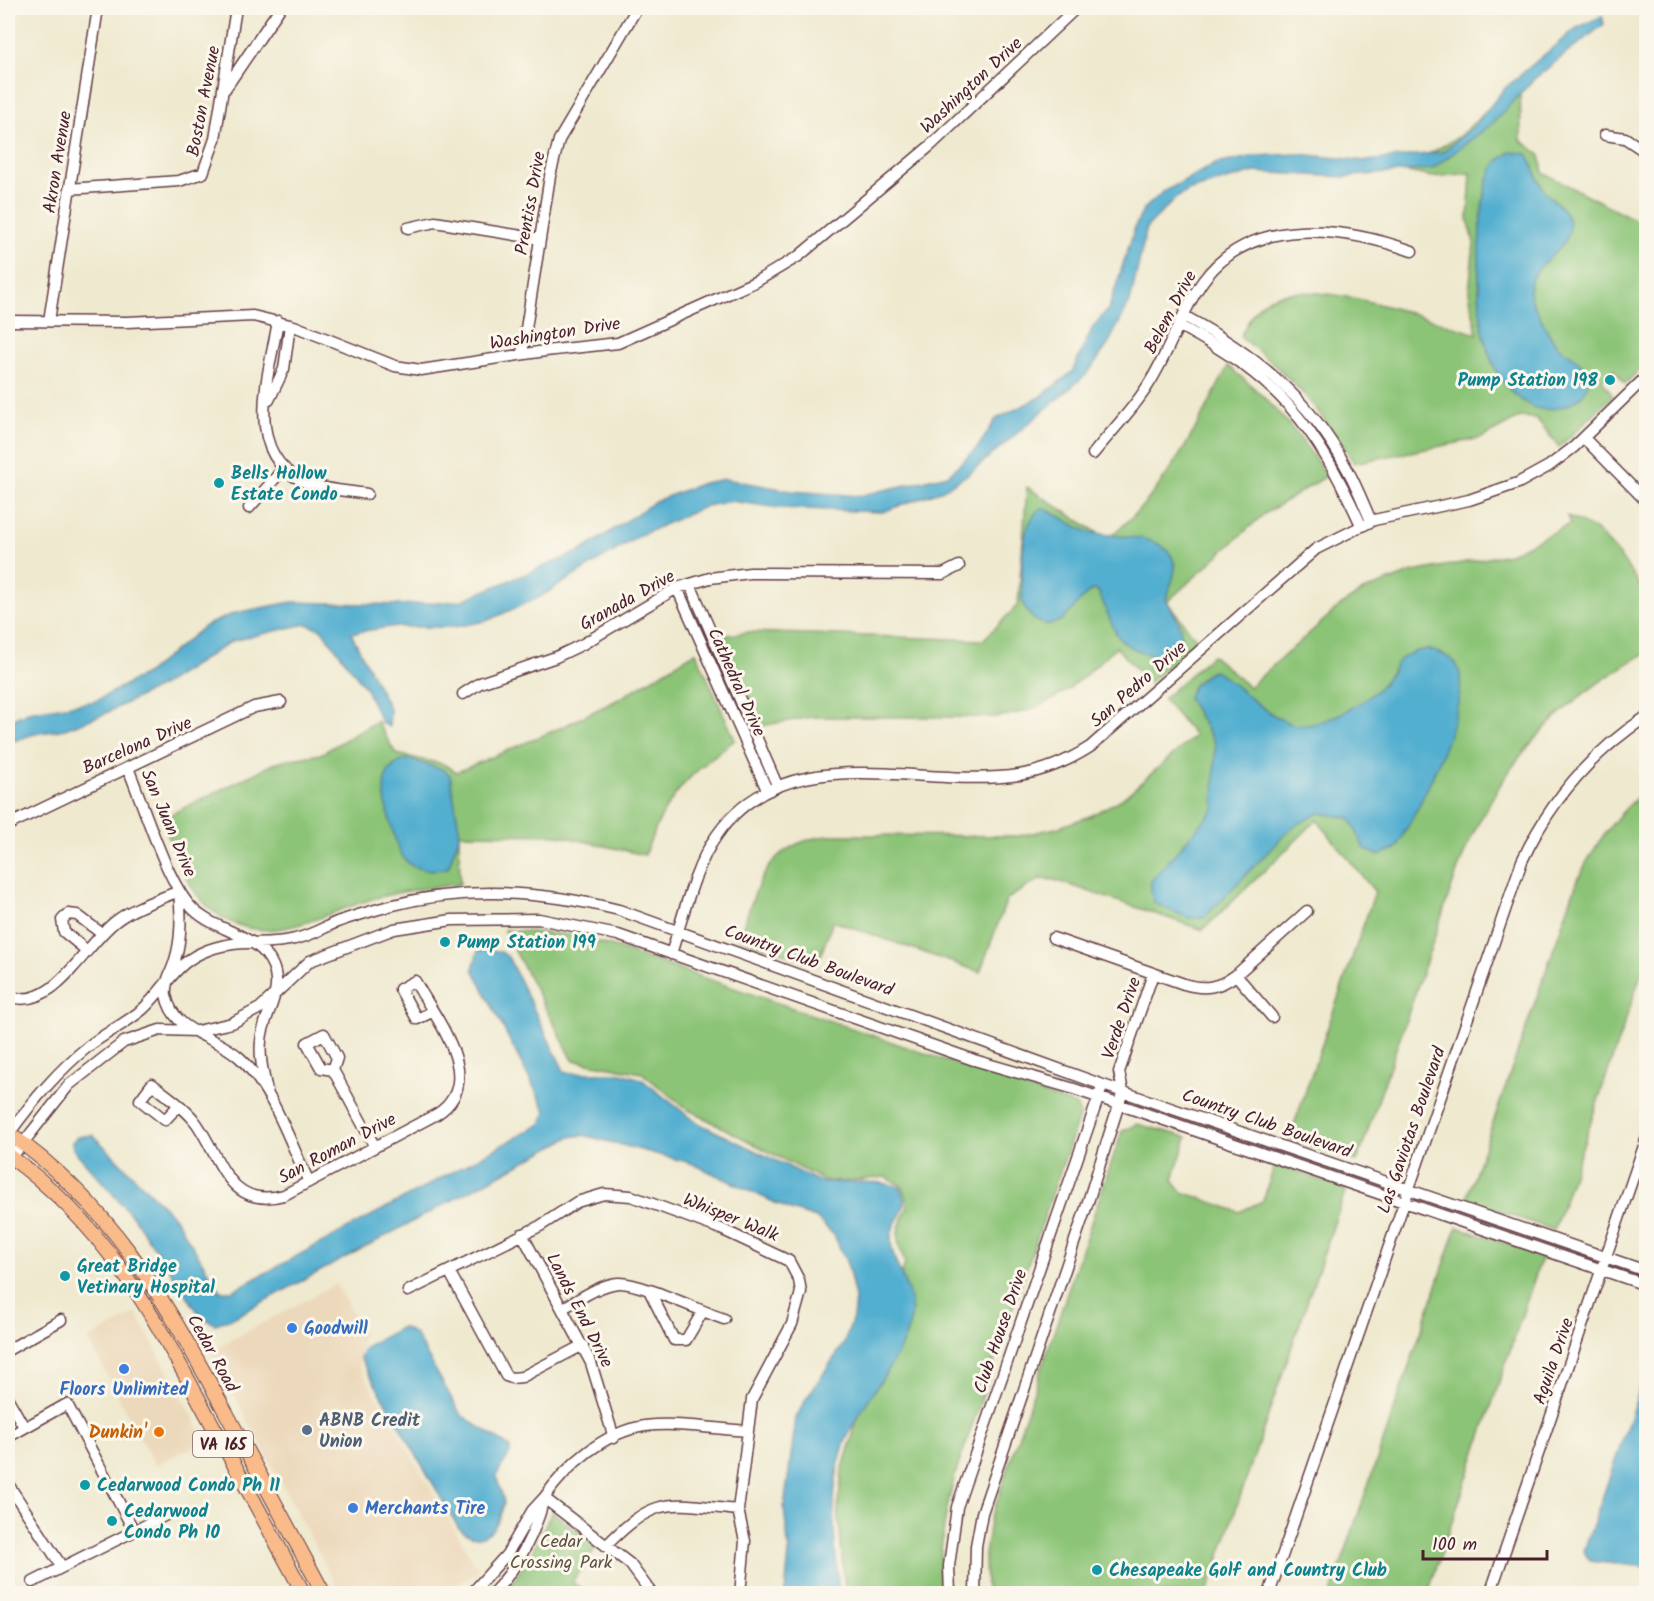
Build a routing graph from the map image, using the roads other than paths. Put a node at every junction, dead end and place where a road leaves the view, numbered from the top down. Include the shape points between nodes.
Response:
1 (98, 8) edge
2 (236, 8) edge
3 (280, 8) edge
4 (638, 8) edge
5 (1076, 8) edge
6 (223, 93) junction
7 (1605, 135) dead end
8 (1647, 152) edge
9 (69, 189) junction
10 (408, 228) dead end
11 (540, 239) junction
12 (1412, 251) dead end
13 (8, 321) edge
14 (49, 321) junction
15 (278, 321) junction
16 (1182, 321) junction
17 (290, 325) junction
18 (522, 354) junction
19 (1647, 377) edge
20 (264, 408) junction
21 (1584, 438) junction
22 (1094, 454) dead end
23 (284, 468) junction
24 (367, 494) dead end
25 (1647, 501) edge
26 (249, 508) dead end
27 (1366, 523) junction
28 (958, 566) dead end
29 (690, 584) junction
30 (677, 588) junction
31 (464, 694) dead end
32 (281, 702) dead end
33 (1647, 717) edge
34 (128, 768) junction
35 (772, 787) junction
36 (8, 825) edge
37 (179, 891) junction
38 (1307, 911) dead end
39 (679, 930) junction
40 (101, 933) junction
41 (1053, 938) dead end
42 (249, 940) junction
43 (86, 950) junction
44 (671, 954) junction
45 (1153, 974) junction
46 (1236, 975) junction
47 (167, 981) junction
48 (278, 991) junction
49 (8, 996) edge
50 (432, 1012) dead end
51 (1272, 1017) dead end
52 (191, 1031) junction
53 (333, 1070) dead end
54 (1119, 1072) junction
55 (1103, 1084) junction
56 (1123, 1091) junction
57 (268, 1095) junction
58 (1098, 1097) junction
59 (1119, 1104) junction
60 (178, 1106) dead end
61 (8, 1134) edge
62 (1647, 1140) edge
63 (22, 1144) junction
64 (375, 1147) junction
65 (9, 1158) edge
66 (309, 1182) junction
67 (1408, 1188) junction
68 (1404, 1202) junction
69 (522, 1234) junction
70 (1606, 1257) junction
71 (1602, 1269) junction
72 (449, 1271) junction
73 (1647, 1271) edge
74 (1647, 1284) edge
75 (408, 1291) dead end
76 (650, 1292) junction
77 (563, 1308) junction
78 (703, 1311) junction
79 (724, 1319) dead end
80 (61, 1320) dead end
81 (583, 1346) junction
82 (8, 1348) edge
83 (8, 1399) edge
84 (24, 1427) junction
85 (748, 1431) junction
86 (8, 1437) edge
87 (614, 1438) junction
88 (8, 1484) edge
89 (544, 1498) junction
90 (738, 1510) junction
91 (168, 1514) dead end
92 (134, 1531) junction
93 (606, 1546) junction
94 (62, 1567) junction
95 (33, 1582) dead end
96 (304, 1593) edge
97 (324, 1593) edge
98 (471, 1593) edge
99 (492, 1593) edge
100 (652, 1593) edge
101 (740, 1593) edge
102 (950, 1593) edge
103 (975, 1593) edge
104 (1269, 1593) edge
105 (1490, 1593) edge

1 - 9 street, Akron Avenue
2 - 6 street, Boston Avenue
3 - 6 street
4 - 11 street, Prentiss Drive via 559,140
5 - 18 street, Washington Drive via 930,146 783,267 618,343
6 - 9 street, Boston Avenue via 211,158 199,176
7 - 8 street via 1625,138
9 - 14 street, Akron Avenue
10 - 11 street via 435,222
11 - 18 street, Prentiss Drive
12 - 16 street, Belem Drive via 1370,238 1310,231 1262,238 1234,252 1213,270
13 - 14 street, Washington Drive
14 - 15 street, Washington Drive via 245,316
15 - 17 street, Washington Drive
15 - 20 street
16 - 22 street, Belem Drive via 1149,385
16 - 27 street via 1248,367 1301,419 1331,461
17 - 18 street, Washington Drive via 407,369 438,370
17 - 20 street via 284,369
19 - 21 street, San Pedro Drive
20 - 23 street via 266,439
21 - 25 street
21 - 27 street, San Pedro Drive via 1541,471 1502,490
23 - 24 street via 314,486
23 - 26 street
27 - 35 street, San Pedro Drive via 1299,562 1115,727 1063,762 1010,776 826,775 794,779
28 - 29 street, Granada Drive via 943,574 750,573
29 - 30 street, Granada Drive
29 - 35 street, Cathedral Drive
30 - 31 street, Granada Drive via 583,644 480,683
30 - 35 street, Cathedral Drive
32 - 34 street, Barcelona Drive via 254,707
33 - 67 street, Las Gaviotas Boulevard via 1583,768 1532,839
34 - 36 street, Barcelona Drive
34 - 37 street, San Juan Drive
35 - 39 street, San Pedro Drive via 738,810 711,845
37 - 40 street via 128,913
37 - 42 street, San Juan Drive via 212,924
37 - 47 street, San Juan Drive via 180,936
38 - 46 street
39 - 42 street, Country Club Boulevard via 589,902 503,893 418,900 365,913 299,938 279,942
39 - 44 street, San Pedro Drive
39 - 55 street, Country Club Boulevard
40 - 43 street
40 - 43 street via 77,915 68,914 62,920 64,932
41 - 45 street
42 - 47 street, Country Club Boulevard via 201,953 183,963
42 - 48 street, San Juan Drive via 273,966
43 - 49 street via 48,992 28,998
44 - 48 street, Country Club Boulevard via 618,935 563,922 452,920 394,929 338,948 310,961
44 - 58 street, Country Club Boulevard via 974,1060
45 - 46 street via 1205,988
45 - 54 street, Verde Drive
46 - 51 street
47 - 52 street, San Juan Drive via 166,994 172,1010
47 - 61 street, Country Club Boulevard via 142,1010 61,1069
48 - 52 street, Country Club Boulevard via 260,1008 232,1023
48 - 57 street, San Juan Drive via 261,1042
50 - 64 street, San Roman Drive via 457,1058 457,1089 443,1110
52 - 57 street, San Juan Drive via 233,1051
52 - 63 street, Country Club Boulevard via 160,1030 124,1042 69,1085
53 - 64 street
54 - 55 street, Verde Drive
54 - 56 street, Verde Drive
55 - 56 street, Country Club Boulevard
55 - 58 street, Club House Drive
56 - 59 street
56 - 67 street, Country Club Boulevard
57 - 66 street, San Juan Drive
58 - 59 street, Country Club Boulevard
58 - 102 street, Club House Drive via 957,1507 950,1556
59 - 68 street, Country Club Boulevard
59 - 103 street via 982,1513 975,1554
60 - 66 street, San Roman Drive via 197,1124 226,1177 244,1193 276,1197
61 - 63 main road, Cedar Road / VA 165
62 - 70 street, Aguila Drive
63 - 65 street, Country Club Boulevard
63 - 97 main road, Cedar Road / VA 165 via 96,1210 152,1282
64 - 66 street, San Roman Drive
65 - 96 main road, Cedar Road / VA 165 via 76,1214 134,1285
67 - 68 street, Las Gaviotas Boulevard
67 - 70 street, Country Club Boulevard
68 - 71 street, Country Club Boulevard
68 - 104 street, Las Gaviotas Boulevard
69 - 72 street, Whisper Walk
69 - 77 street, Lands End Drive
69 - 85 street, Whisper Walk via 590,1197 618,1194 721,1229 789,1261 800,1280 801,1292 786,1337 753,1392
70 - 71 street, Aguila Drive
70 - 73 street, Country Club Boulevard
71 - 74 street, Country Club Boulevard
71 - 105 street, Aguila Drive
72 - 75 street, Whisper Walk
72 - 81 street via 506,1376 522,1377
76 - 77 street via 611,1284
76 - 78 street
76 - 78 street via 674,1340 686,1340
77 - 81 street, Lands End Drive
78 - 79 street
80 - 82 street
81 - 87 street, Lands End Drive via 597,1378
83 - 84 street
84 - 86 street
84 - 92 street via 67,1404
85 - 87 street via 668,1425 643,1427
85 - 90 street, Whisper Walk
87 - 89 street via 568,1469
88 - 94 street
89 - 93 street
89 - 98 street via 507,1554
89 - 99 street via 524,1548
90 - 93 street via 668,1504 643,1513
90 - 101 street, Whisper Walk via 745,1541
91 - 92 street
92 - 94 street
93 - 100 street via 636,1570
94 - 95 street

